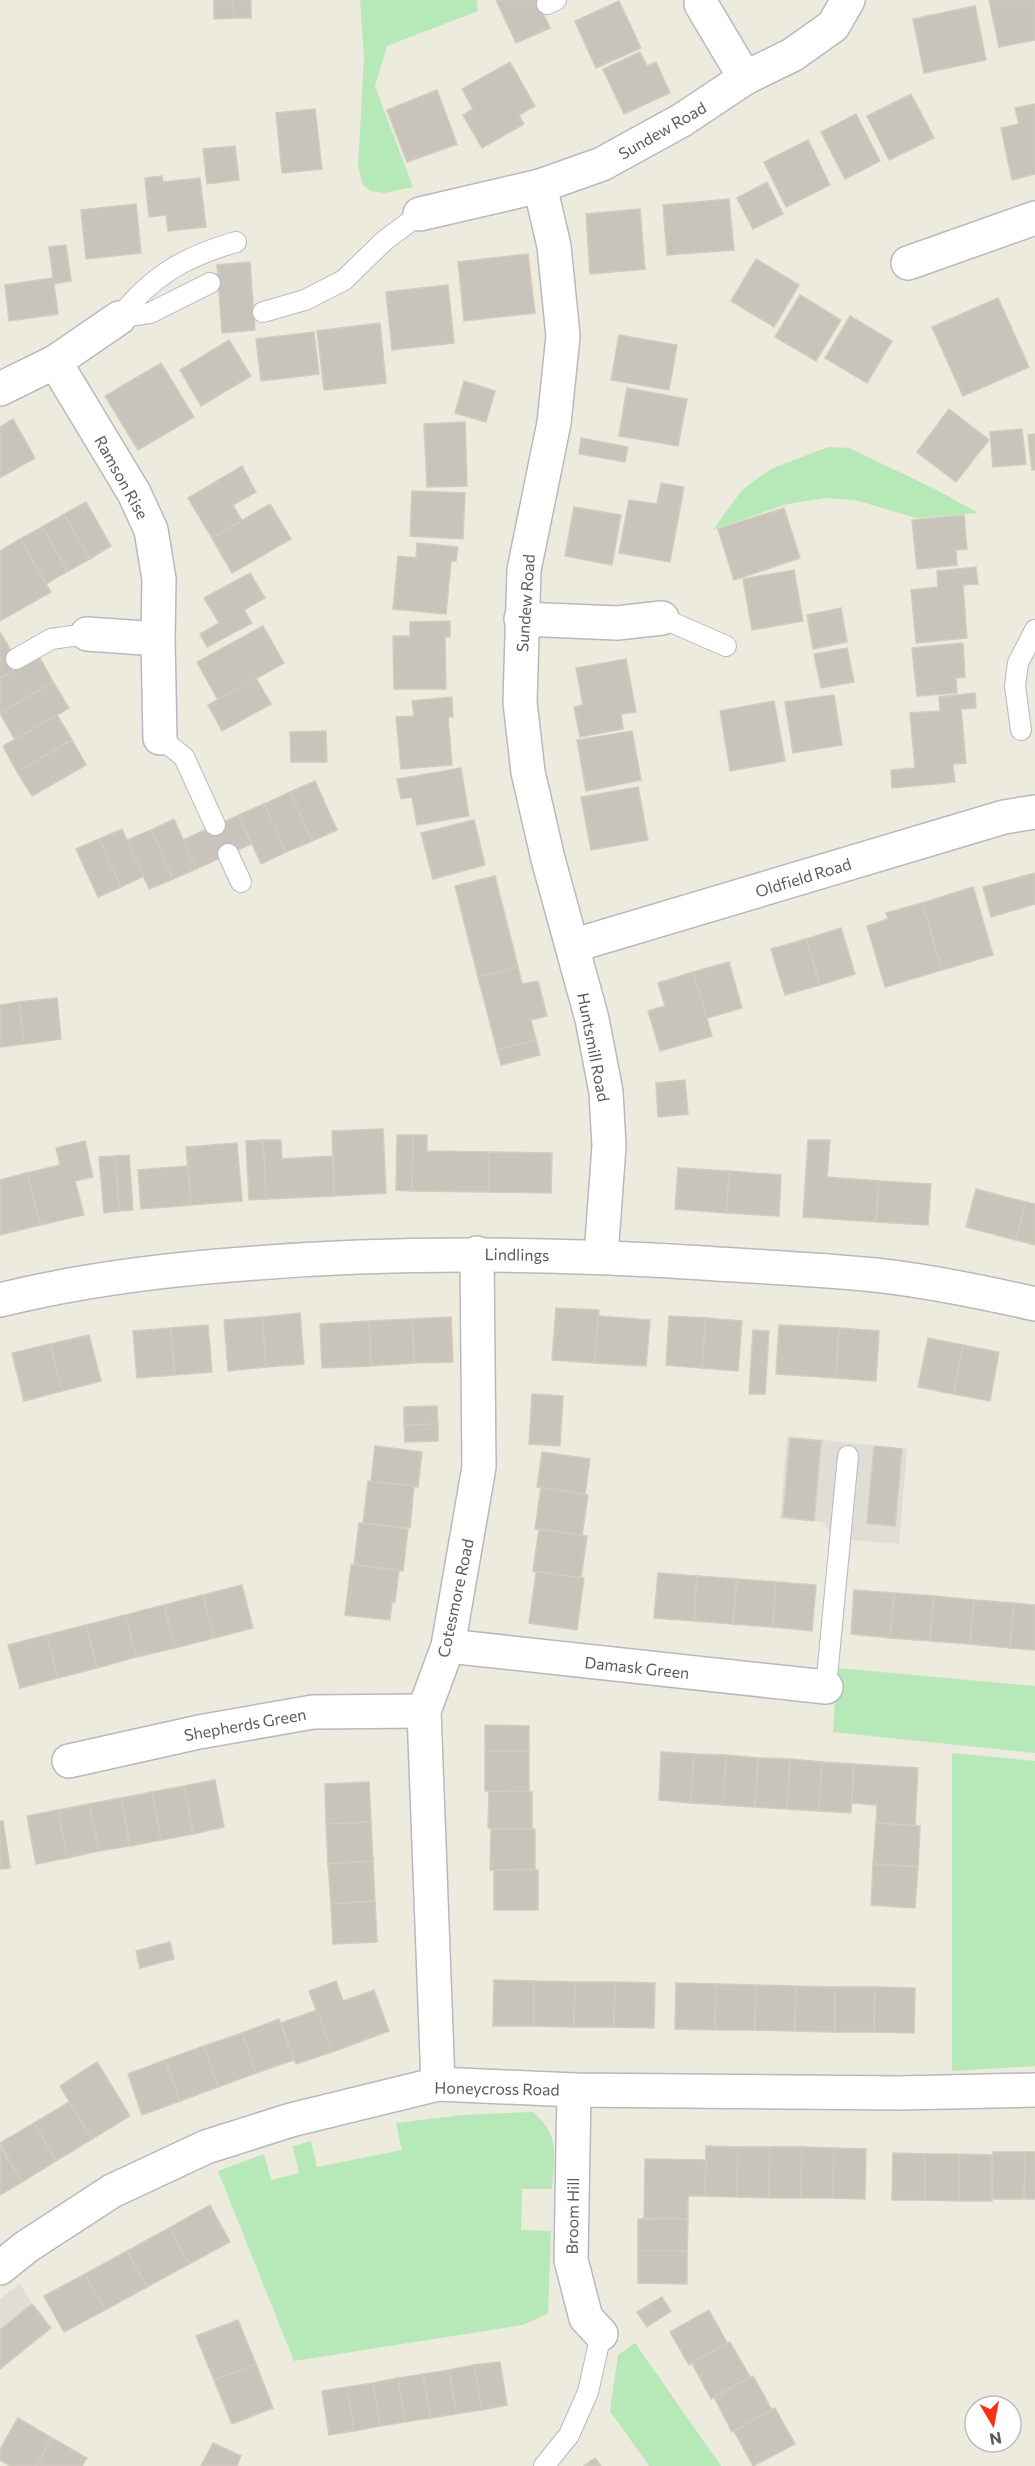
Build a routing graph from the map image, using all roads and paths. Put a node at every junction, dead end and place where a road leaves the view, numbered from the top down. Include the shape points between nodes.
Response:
1 (848, 0) edge
2 (697, 2) edge
3 (745, 78) junction
4 (540, 186) junction
5 (420, 214) joint
6 (1035, 218) edge
7 (236, 242) dead end
8 (908, 263) dead end
9 (210, 283) dead end
10 (263, 312) dead end
11 (119, 318) junction
12 (55, 362) junction
13 (0, 389) edge
14 (662, 618) joint
15 (521, 619) junction
16 (1035, 630) edge
17 (87, 634) joint
18 (158, 639) junction
19 (726, 646) dead end
20 (16, 659) dead end
21 (1021, 730) dead end
22 (160, 738) joint
23 (1035, 812) edge
24 (215, 825) dead end
25 (228, 854) dead end
26 (241, 882) dead end
27 (572, 946) junction
28 (477, 1253) junction
29 (601, 1256) junction
30 (0, 1300) edge
31 (1035, 1304) edge
32 (848, 1456) dead end
33 (448, 1646) junction
34 (826, 1687) joint
35 (424, 1711) junction
36 (69, 1761) dead end
37 (438, 2084) junction
38 (574, 2090) junction
39 (1035, 2090) edge
40 (0, 2268) edge
41 (601, 2334) joint
42 (544, 2466) edge

1 - 3 street, Sundew Road via 833,26 792,55
2 - 3 street
3 - 4 street, Sundew Road via 682,120 602,165
4 - 5 street, Sundew Road
4 - 15 street, Sundew Road via 554,246 563,336 554,423 524,570
5 - 10 lane via 384,241 344,280 305,300
6 - 8 street
7 - 11 lane via 203,251 170,269 134,299
9 - 11 lane via 150,313
11 - 12 street
12 - 13 street
12 - 18 street, Ramson Rise via 134,493 151,530 159,579
14 - 15 street via 617,623
14 - 19 lane
15 - 27 street, Sundew Road via 520,702 528,772
16 - 21 lane via 1016,675
17 - 18 street
17 - 20 lane via 51,639
18 - 22 street, Ramson Rise
22 - 24 lane via 184,757
23 - 27 street, Oldfield Road via 1004,817
25 - 26 lane
27 - 29 street, Huntsmill Road via 606,1092 609,1146
28 - 29 street, Lindlings
28 - 30 street, Lindlings via 323,1257 159,1271
28 - 33 street, Cotesmore Road via 479,1467
29 - 31 street, Lindlings via 876,1275
32 - 34 lane
33 - 34 street, Damask Green
33 - 35 street, Cotesmore Road
35 - 36 street, Shepherds Green via 313,1712
35 - 37 street, Cotesmore Road
37 - 38 street, Honeycross Road
37 - 40 street, Honeycross Road via 291,2120 206,2147 112,2192
38 - 39 street, Honeycross Road
38 - 41 street, Broom Hill via 572,2260 586,2318
41 - 42 lane via 588,2392 569,2435

